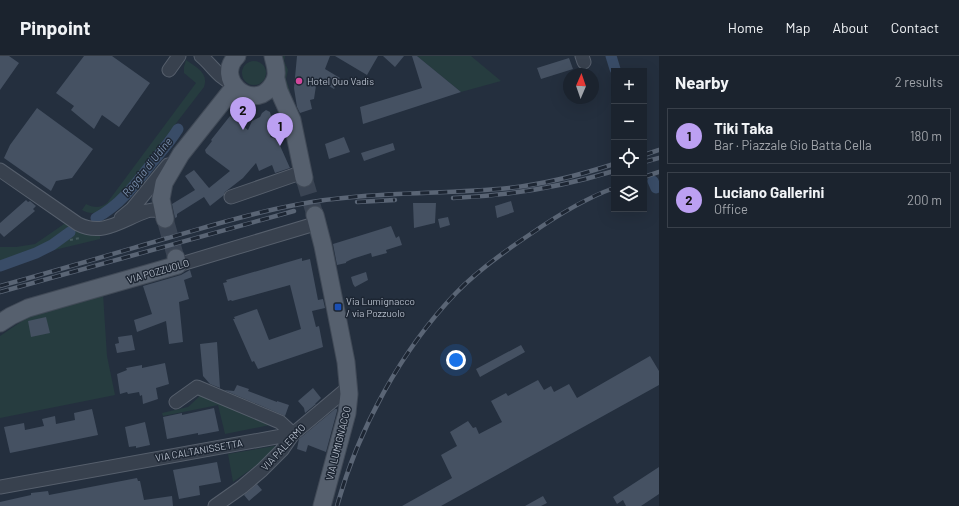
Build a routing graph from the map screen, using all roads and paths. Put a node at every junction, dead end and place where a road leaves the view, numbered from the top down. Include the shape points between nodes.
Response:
1 (179, 56) edge
2 (205, 60) edge
3 (234, 60) edge
4 (273, 64) edge
5 (169, 70) dead end
6 (234, 85) junction
7 (181, 154) junction
8 (0, 170) edge
9 (303, 175) joint
10 (231, 197) dead end
11 (164, 215) joint
12 (316, 219) joint
13 (110, 226) junction
14 (183, 264) joint
15 (0, 323) edge
16 (349, 387) junction
17 (176, 402) dead end
18 (293, 434) junction
19 (0, 487) edge
20 (215, 506) edge
21 (322, 506) edge

1 - 5 street
2 - 3 street
2 - 6 street via 218,74
3 - 6 main road via 230,73
4 - 6 main road via 269,90 257,95 245,94
4 - 9 main road via 279,91 292,120
6 - 7 main road
7 - 11 main road via 164,183 161,198
7 - 13 street via 170,162 132,209
8 - 13 street via 82,226 94,229
9 - 10 street
11 - 13 street via 152,210 147,211
12 - 14 street, VIA POZZUOLO via 288,232
12 - 16 main road, VIA LUMIGNACCO via 336,308
14 - 15 main road, VIA POZZUOLO via 28,308
16 - 18 street, VIA PALERMO
16 - 21 main road, VIA LUMIGNACCO via 347,413
17 - 18 street via 197,387 280,422
18 - 19 street, VIA CALTANISSETTA
18 - 20 street, VIA PALERMO via 270,463

